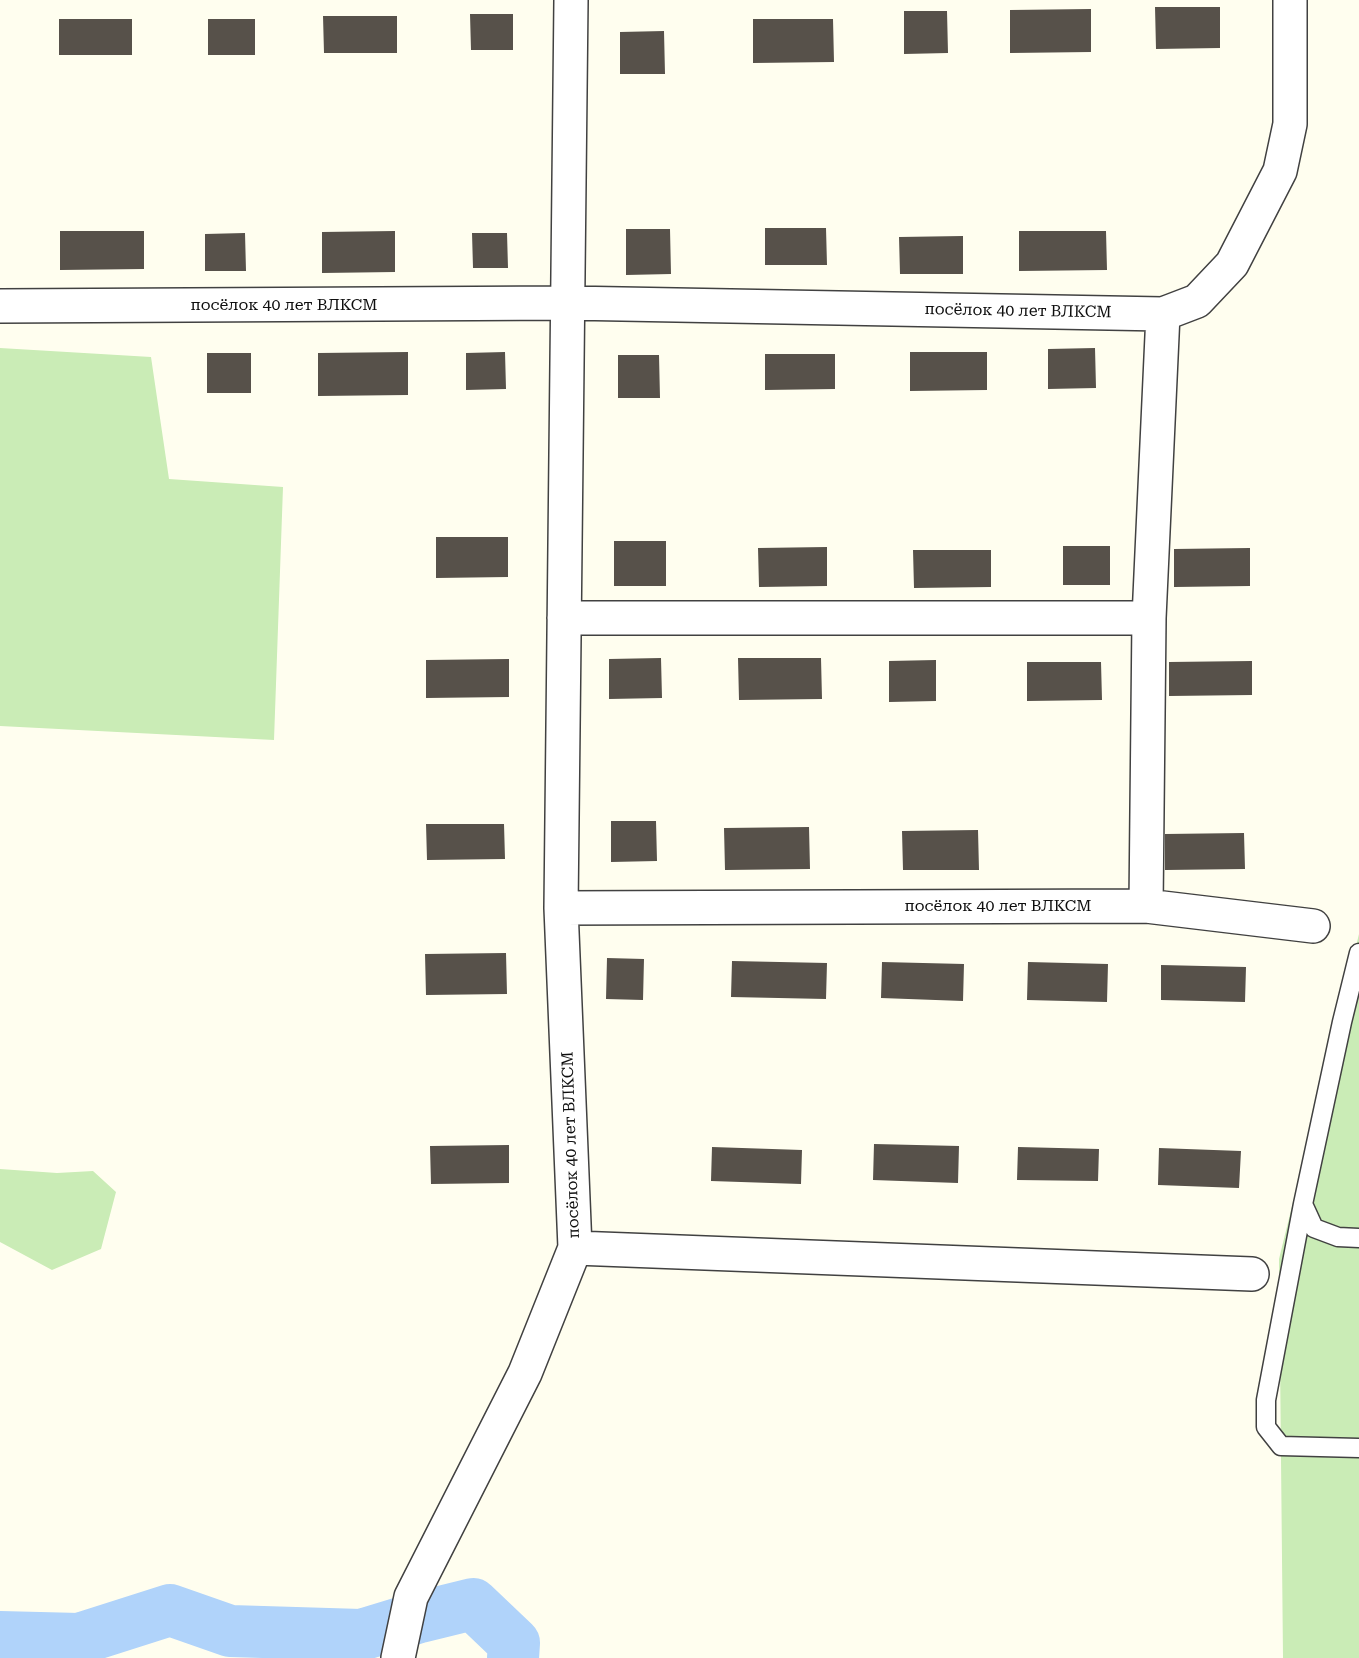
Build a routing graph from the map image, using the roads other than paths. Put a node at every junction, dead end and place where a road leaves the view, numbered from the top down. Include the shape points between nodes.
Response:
1 (571, 0) edge
2 (1290, 0) edge
3 (568, 303) junction
4 (0, 306) edge
5 (1163, 314) junction
6 (564, 618) junction
7 (1149, 618) junction
8 (1146, 906) junction
9 (561, 908) junction
10 (1313, 926) dead end
11 (1359, 953) edge
12 (1350, 1022) edge
13 (1303, 1204) junction
14 (1359, 1238) edge
15 (575, 1248) junction
16 (1252, 1274) dead end
17 (1359, 1448) edge
18 (398, 1658) edge

1 - 3 street, посёлок 40 лет ВЛКСМ
2 - 5 street via 1290,124 1280,171 1232,264 1197,301
3 - 4 street, посёлок 40 лет ВЛКСМ
3 - 5 street, посёлок 40 лет ВЛКСМ
3 - 6 street, посёлок 40 лет ВЛКСМ
5 - 7 street
6 - 7 street
6 - 9 street, посёлок 40 лет ВЛКСМ
7 - 8 street
8 - 9 street, посёлок 40 лет ВЛКСМ
8 - 10 street, посёлок 40 лет ВЛКСМ
9 - 15 street, посёлок 40 лет ВЛКСМ
11 - 12 lane
12 - 13 lane
13 - 14 lane via 1314,1228 1338,1237
13 - 17 lane via 1266,1400 1266,1427 1281,1446
15 - 16 street
15 - 18 street, посёлок 40 лет ВЛКСМ via 525,1373 411,1597

